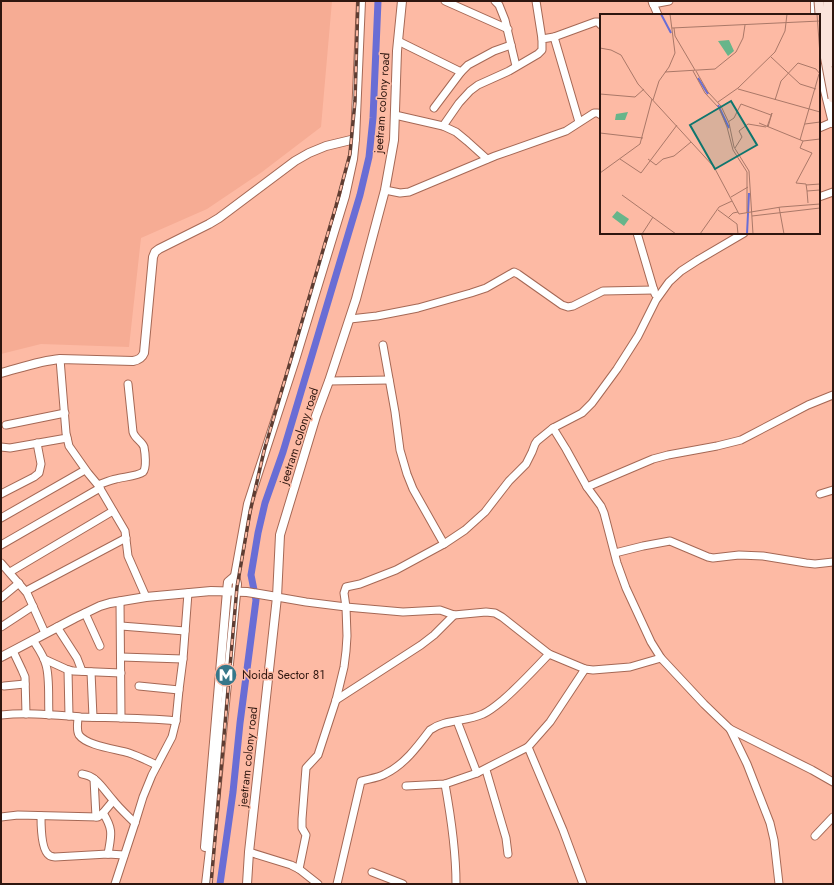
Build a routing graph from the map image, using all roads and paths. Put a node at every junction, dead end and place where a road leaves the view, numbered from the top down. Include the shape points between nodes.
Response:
1 (361, 1) edge
2 (402, 1) edge
3 (445, 1) edge
4 (494, 1) edge
5 (536, 1) edge
6 (669, 1) edge
7 (815, 1) edge
8 (819, 1) edge
9 (828, 1) edge
10 (653, 2) edge
11 (658, 14) edge
12 (816, 14) edge
13 (600, 24) edge
14 (508, 29) junction
15 (554, 37) junction
16 (542, 39) junction
17 (398, 41) junction
18 (511, 45) junction
19 (833, 50) edge
20 (820, 57) edge
21 (833, 62) edge
22 (516, 66) junction
23 (820, 69) edge
24 (461, 72) junction
25 (833, 98) edge
26 (434, 108) dead end
27 (600, 114) edge
28 (395, 115) junction
29 (579, 122) junction
30 (833, 123) edge
31 (443, 126) junction
32 (820, 128) edge
33 (355, 139) junction
34 (487, 160) junction
35 (385, 190) junction
36 (833, 192) edge
37 (820, 197) edge
38 (637, 234) edge
39 (742, 234) edge
40 (654, 290) junction
41 (656, 300) junction
42 (350, 319) junction
43 (383, 345) dead end
44 (60, 359) junction
45 (1, 374) edge
46 (389, 380) junction
47 (330, 381) junction
48 (128, 384) dead end
49 (833, 395) edge
50 (64, 413) junction
51 (6, 425) dead end
52 (554, 428) junction
53 (67, 438) junction
54 (37, 443) junction
55 (1, 447) edge
56 (85, 470) junction
57 (99, 487) junction
58 (587, 487) junction
59 (833, 490) edge
60 (1, 494) edge
61 (820, 494) dead end
62 (113, 511) junction
63 (1, 518) edge
64 (126, 538) junction
65 (444, 544) junction
66 (1, 545) edge
67 (615, 553) junction
68 (833, 562) edge
69 (1, 563) edge
70 (10, 572) junction
71 (235, 576) junction
72 (19, 583) junction
73 (26, 591) junction
74 (227, 591) junction
75 (236, 592) junction
76 (188, 593) junction
77 (146, 597) junction
78 (277, 597) junction
79 (1, 598) edge
80 (120, 601) junction
81 (33, 606) junction
82 (346, 607) junction
83 (85, 613) junction
84 (454, 614) junction
85 (120, 626) junction
86 (1, 627) edge
87 (57, 627) junction
88 (185, 631) junction
89 (45, 633) junction
90 (33, 640) junction
91 (100, 646) dead end
92 (13, 651) junction
93 (549, 654) junction
94 (1, 657) edge
95 (121, 658) junction
96 (661, 658) junction
97 (44, 659) junction
98 (183, 659) junction
99 (585, 669) junction
100 (68, 670) junction
101 (82, 671) junction
102 (91, 672) junction
103 (121, 673) junction
104 (25, 684) junction
105 (4, 686) dead end
106 (139, 686) dead end
107 (179, 690) junction
108 (336, 700) junction
109 (26, 714) junction
110 (1, 715) edge
111 (49, 715) junction
112 (69, 716) junction
113 (78, 717) junction
114 (93, 717) junction
115 (121, 718) junction
116 (176, 720) junction
117 (457, 721) junction
118 (730, 729) junction
119 (528, 747) junction
120 (157, 765) junction
121 (486, 770) junction
122 (477, 773) junction
123 (82, 774) dead end
124 (94, 778) junction
125 (833, 782) edge
126 (445, 784) junction
127 (406, 786) dead end
128 (113, 801) junction
129 (103, 813) junction
130 (41, 816) junction
131 (1, 817) edge
132 (96, 817) junction
133 (833, 818) edge
134 (136, 823) junction
135 (815, 836) dead end
136 (249, 852) junction
137 (108, 854) junction
138 (508, 854) dead end
139 (124, 855) junction
140 (299, 869) junction
141 (372, 872) dead end
142 (115, 884) edge
143 (201, 884) edge
144 (206, 884) edge
145 (247, 884) edge
146 (318, 884) edge
147 (337, 884) edge
148 (402, 884) edge
149 (456, 884) edge
150 (583, 884) edge
151 (779, 884) edge

1 - 33 street
2 - 17 street, jeetram colony road
3 - 14 street
4 - 14 street via 499,5
5 - 16 street
6 - 10 street
7 - 12 street
8 - 25 main road, bridge via 822,39
9 - 21 main road, bridge via 829,44
10 - 11 street
13 - 15 street via 595,22
14 - 18 street
15 - 16 street
15 - 29 street
16 - 22 street via 542,50
17 - 24 street
17 - 28 street, jeetram colony road
18 - 22 street
18 - 24 street via 468,65
19 - 20 street
21 - 23 street
22 - 31 street via 470,91
23 - 30 street
24 - 26 street
27 - 29 street via 594,113
28 - 31 street
28 - 35 street, jeetram colony road via 394,140
29 - 34 street via 566,131
30 - 32 street
31 - 34 street via 456,132
33 - 44 street via 326,146 295,161 219,218 155,252 144,353 138,360
33 - 71 street via 345,196 248,504
34 - 35 street via 409,192
35 - 42 street, jeetram colony road
36 - 37 street
38 - 40 street
39 - 41 street via 681,271
40 - 41 street
40 - 42 street via 603,292 568,307 514,272 486,288 441,302 377,316
41 - 52 street via 638,336 592,403 582,413
42 - 47 street, jeetram colony road
43 - 46 street
44 - 45 street via 42,361
44 - 50 street
46 - 47 street
46 - 65 street via 400,450 407,474
47 - 78 street, jeetram colony road via 316,416 280,534
48 - 57 street via 133,432 143,446 145,469 139,474 115,479
49 - 58 street via 808,405 741,440 654,459
50 - 51 street
50 - 53 street
52 - 58 street
52 - 65 street via 537,441 526,464 485,512
53 - 54 street
53 - 56 street
54 - 55 street
54 - 60 street via 41,464 39,473
56 - 57 street
56 - 63 street
57 - 62 street
57 - 66 street
58 - 67 street via 604,513
59 - 61 street
62 - 64 street via 125,531
62 - 70 street
64 - 73 street
64 - 77 street via 128,556
65 - 82 street via 396,570 346,587
67 - 68 street via 670,541 713,558 739,555 811,563
67 - 96 street via 626,588
69 - 70 street
70 - 72 street
71 - 74 street via 228,582
71 - 75 street
72 - 73 street
72 - 79 street
73 - 81 street
74 - 75 street
74 - 76 street
74 - 143 street
75 - 78 street
75 - 144 street
76 - 77 street
76 - 88 street
77 - 80 street
78 - 82 street
78 - 136 street, jeetram colony road
80 - 83 street
80 - 85 street
81 - 86 street
81 - 89 street
82 - 84 street via 403,612 440,610
82 - 108 street via 346,651
83 - 87 street
83 - 91 street
84 - 93 street via 495,613
84 - 108 street via 421,645
85 - 88 street
85 - 95 street
87 - 89 street
87 - 101 street via 77,658
88 - 98 street
89 - 90 street
90 - 92 street
90 - 97 street
92 - 94 street
92 - 104 street via 25,677
93 - 99 street
93 - 117 street via 498,704 484,713
95 - 98 street
95 - 103 street
96 - 99 street via 630,666
96 - 118 street
97 - 100 street
97 - 111 street via 48,674
98 - 107 street
99 - 119 street via 550,722
100 - 101 street
100 - 112 street
101 - 102 street
102 - 103 street
102 - 114 street
103 - 115 street
104 - 105 street
104 - 109 street
106 - 107 street
107 - 116 street
108 - 140 street via 318,755 306,768 302,819 302,828 306,835
109 - 110 street
109 - 111 street
111 - 112 street
112 - 113 street
113 - 114 street
113 - 120 street via 77,729 84,739 96,745 130,753
114 - 115 street
115 - 116 street
116 - 120 street via 172,737
117 - 122 street
117 - 147 street via 430,730 403,762 385,774 361,781
118 - 125 street
118 - 151 street via 767,814 774,840
119 - 121 street
119 - 150 street
120 - 134 street via 143,797
121 - 122 street
121 - 138 street via 506,838
122 - 126 street
123 - 124 street
124 - 128 street
124 - 132 street
126 - 127 street
126 - 149 street via 456,860
128 - 129 street
128 - 134 street
129 - 132 street
129 - 137 street via 111,829
130 - 131 street
130 - 132 street
130 - 137 street via 43,840 49,855 55,857
133 - 135 street
134 - 139 street
136 - 140 street
136 - 145 street, jeetram colony road
137 - 139 street
139 - 142 street
140 - 146 street
141 - 148 street

